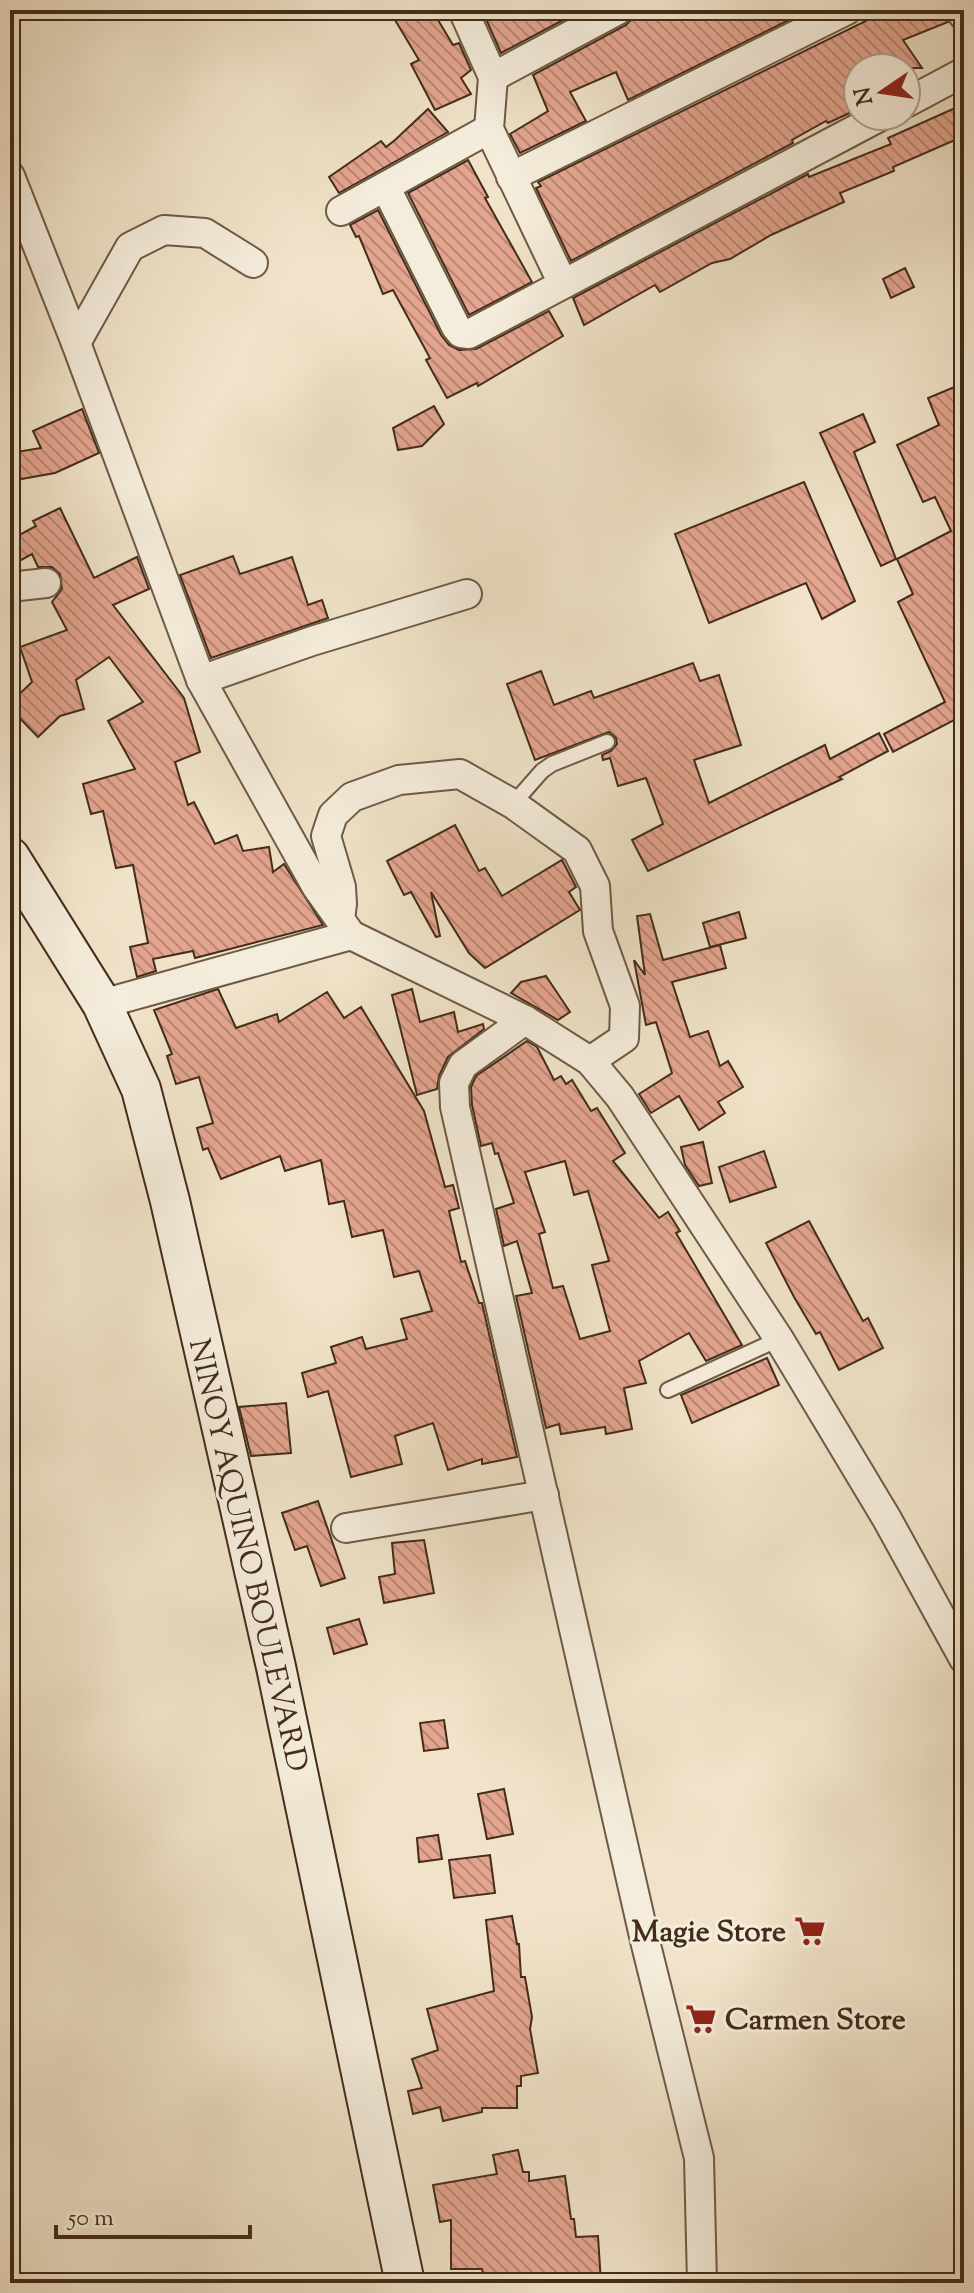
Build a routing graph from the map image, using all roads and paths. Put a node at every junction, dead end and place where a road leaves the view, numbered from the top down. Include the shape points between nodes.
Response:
1 (463, 10) edge
2 (618, 10) edge
3 (847, 10) edge
4 (960, 10) edge
5 (964, 16) edge
6 (964, 72) edge
7 (493, 77) junction
8 (922, 94) edge
9 (489, 129) junction
10 (851, 132) edge
11 (10, 176) edge
12 (511, 177) junction
13 (386, 188) junction
14 (341, 211) dead end
15 (253, 263) dead end
16 (563, 284) junction
17 (76, 343) junction
18 (46, 583) dead end
19 (10, 587) edge
20 (467, 594) dead end
21 (201, 680) junction
22 (607, 742) dead end
23 (513, 804) junction
24 (10, 857) edge
25 (345, 927) junction
26 (102, 1004) junction
27 (525, 1020) junction
28 (590, 1061) junction
29 (779, 1339) junction
30 (668, 1390) dead end
31 (544, 1495) junction
32 (346, 1528) dead end
33 (964, 1659) edge
34 (405, 2283) edge
35 (702, 2283) edge

1 - 7 street
2 - 7 street
3 - 12 street
4 - 5 street
6 - 8 street
7 - 9 street
9 - 12 street
9 - 13 street
10 - 16 street
11 - 17 street
12 - 16 street
13 - 14 street
13 - 16 street via 461,333 469,334
15 - 17 street via 205,233 164,230 130,247
17 - 21 street
18 - 19 street
20 - 21 street
21 - 25 street via 316,886
22 - 23 lane via 552,764
23 - 25 street via 460,774 399,780 352,797 333,815 326,836 341,887
23 - 28 street via 577,850 595,886 598,931 625,1006 624,1038
24 - 26 main road, NINOY AQUINO BOULEVARD
25 - 26 street
25 - 27 street
26 - 34 main road, NINOY AQUINO BOULEVARD via 141,1089 170,1201 276,1667
27 - 28 street
27 - 31 street via 463,1065 454,1083 455,1107
28 - 29 street via 620,1097
29 - 30 lane
29 - 33 street
31 - 32 street
31 - 35 street via 699,2158

